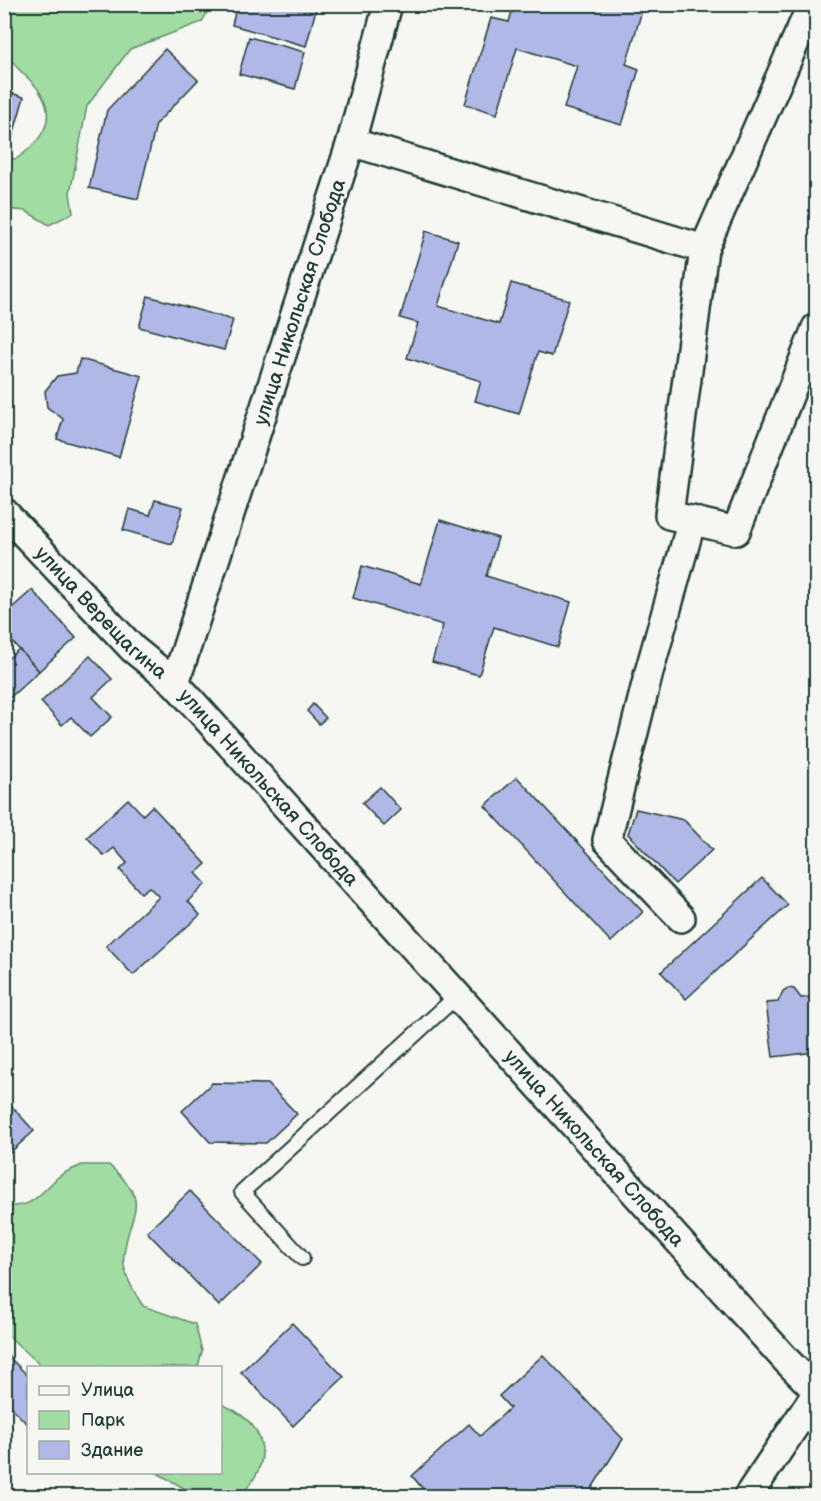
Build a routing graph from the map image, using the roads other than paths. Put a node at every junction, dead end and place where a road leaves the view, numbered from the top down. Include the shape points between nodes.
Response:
1 (388, 4) edge
2 (812, 4) edge
3 (351, 142) junction
4 (704, 249) junction
5 (816, 328) edge
6 (4, 512) edge
7 (692, 520) junction
8 (175, 683) junction
9 (681, 918) dead end
10 (457, 996) junction
11 (302, 1258) dead end
12 (816, 1392) edge
13 (748, 1497) edge

1 - 3 street, улица Никольская Слобода
2 - 4 street
3 - 4 street
3 - 8 street, улица Никольская Слобода
4 - 7 street via 669,515
5 - 7 street via 736,531
6 - 8 street, улица Верещагина via 133,649
7 - 9 street via 607,840
8 - 10 street, улица Никольская Слобода
10 - 11 lane via 242,1192
10 - 12 street, улица Никольская Слобода
12 - 13 street

